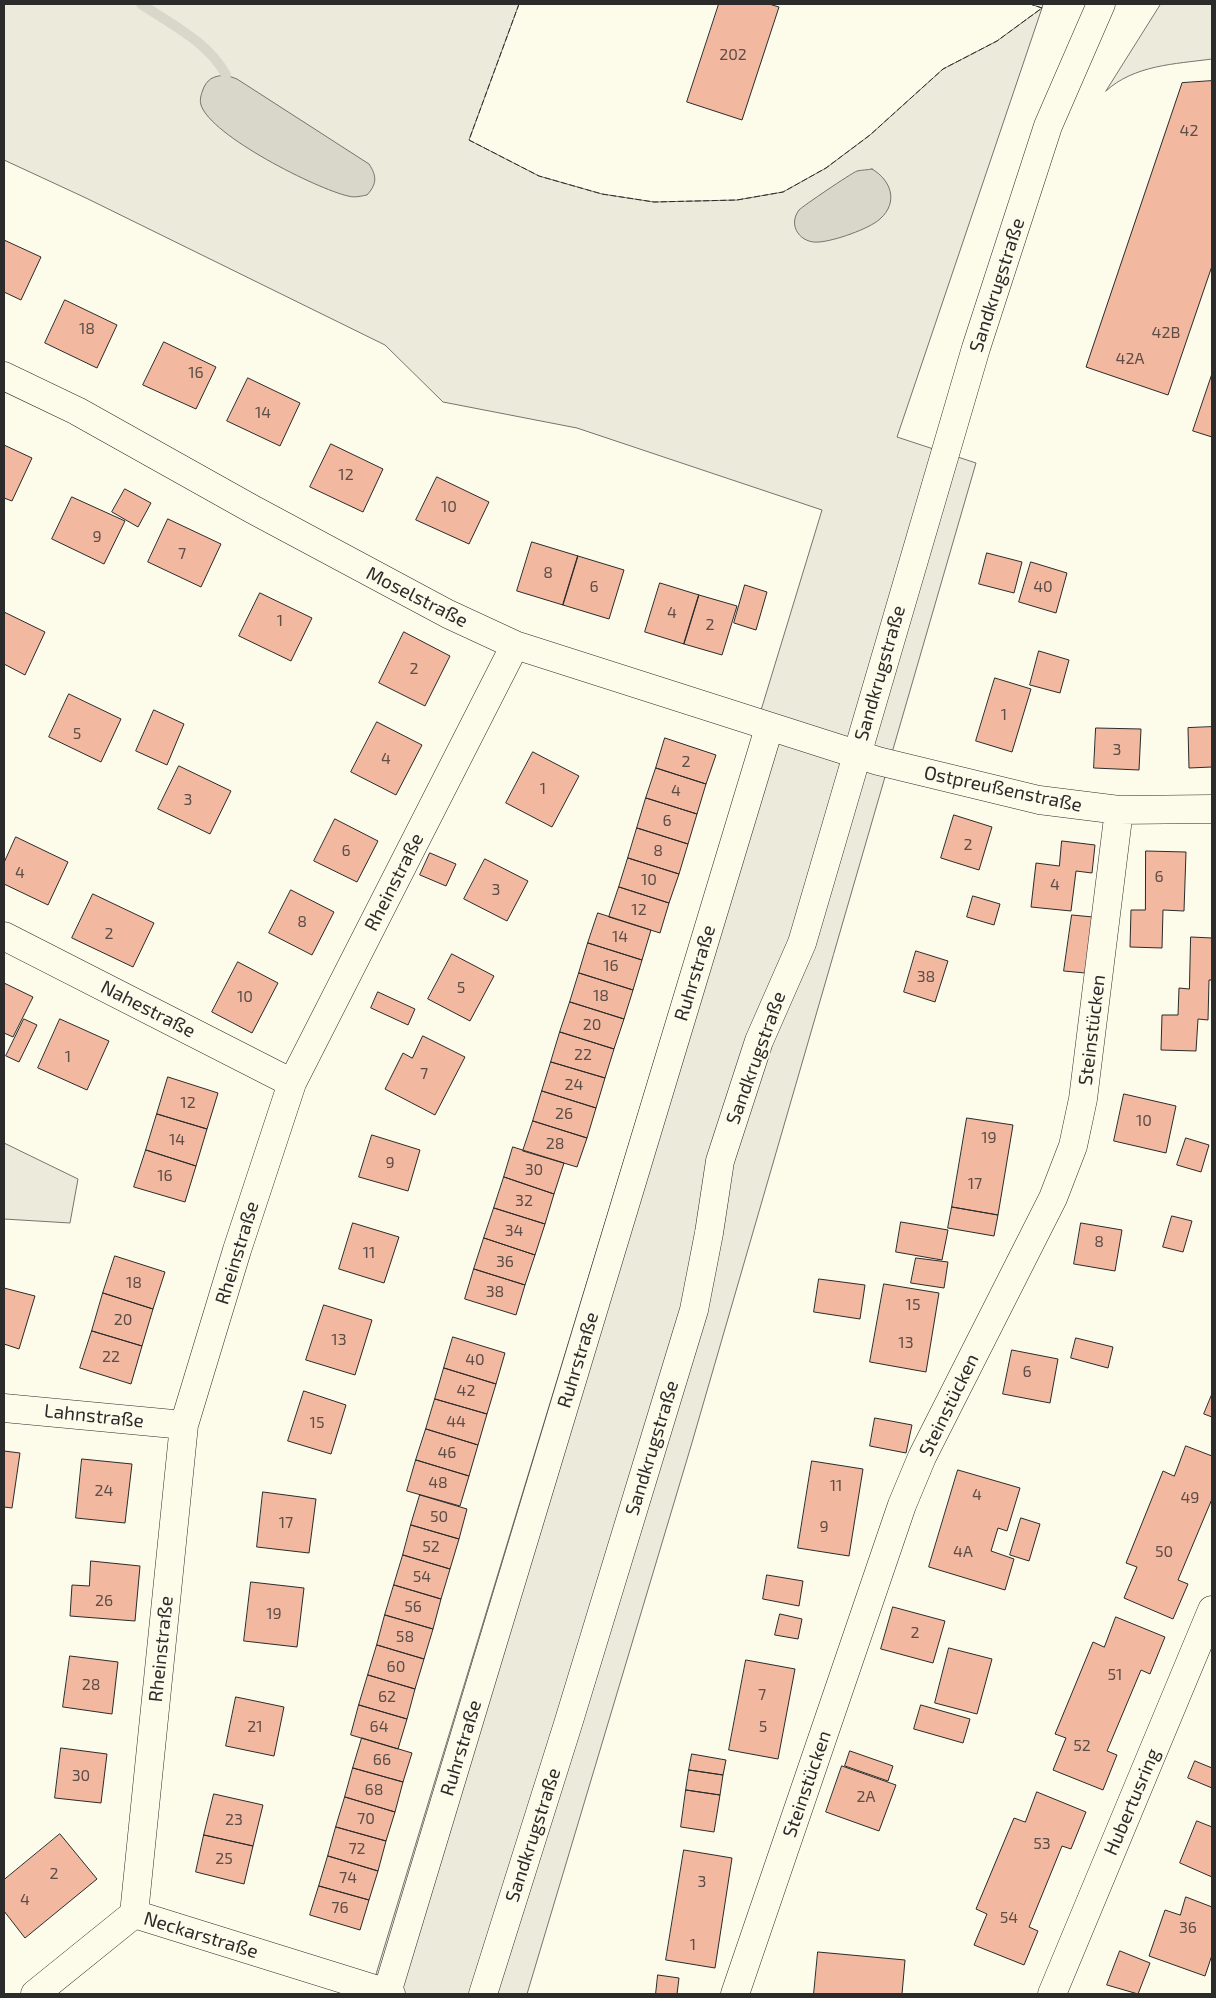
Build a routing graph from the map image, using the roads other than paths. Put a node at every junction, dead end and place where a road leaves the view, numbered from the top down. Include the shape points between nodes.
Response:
1 (1101, 4) edge
2 (4, 376) edge
3 (515, 645) junction
4 (769, 728) junction
5 (856, 755) junction
6 (1212, 808) edge
7 (1118, 810) junction
8 (4, 936) edge
9 (292, 1083) junction
10 (4, 1408) edge
11 (184, 1425) junction
12 (1212, 1610) edge
13 (134, 1914) junction
14 (35, 1994) edge
15 (389, 1994) edge
16 (483, 1994) edge
17 (735, 1994) edge
18 (1052, 1994) edge

1 - 5 street, Sandkrugstraße via 1048,126 976,348
2 - 3 street, Moselstraße via 77,410 252,509 431,605
3 - 4 street, Moselstraße
3 - 9 street, Rheinstraße
4 - 5 street, Moselstraße
4 - 15 street, Ruhrstraße
5 - 7 street, Ostpreußenstraße via 1039,800
5 - 16 street, Sandkrugstraße via 802,943 759,1041 720,1161 694,1310
6 - 7 street, Ostpreußenstraße
7 - 17 street, Steinstücken via 1083,1099 1072,1146 1053,1198 922,1457 902,1505
8 - 9 street, Nahestraße
9 - 11 street, Rheinstraße
10 - 11 street, Lahnstraße
11 - 13 street, Rheinstraße
12 - 18 street, Hubertusring
13 - 14 street, Neckarstraße
13 - 15 street, Neckarstraße

